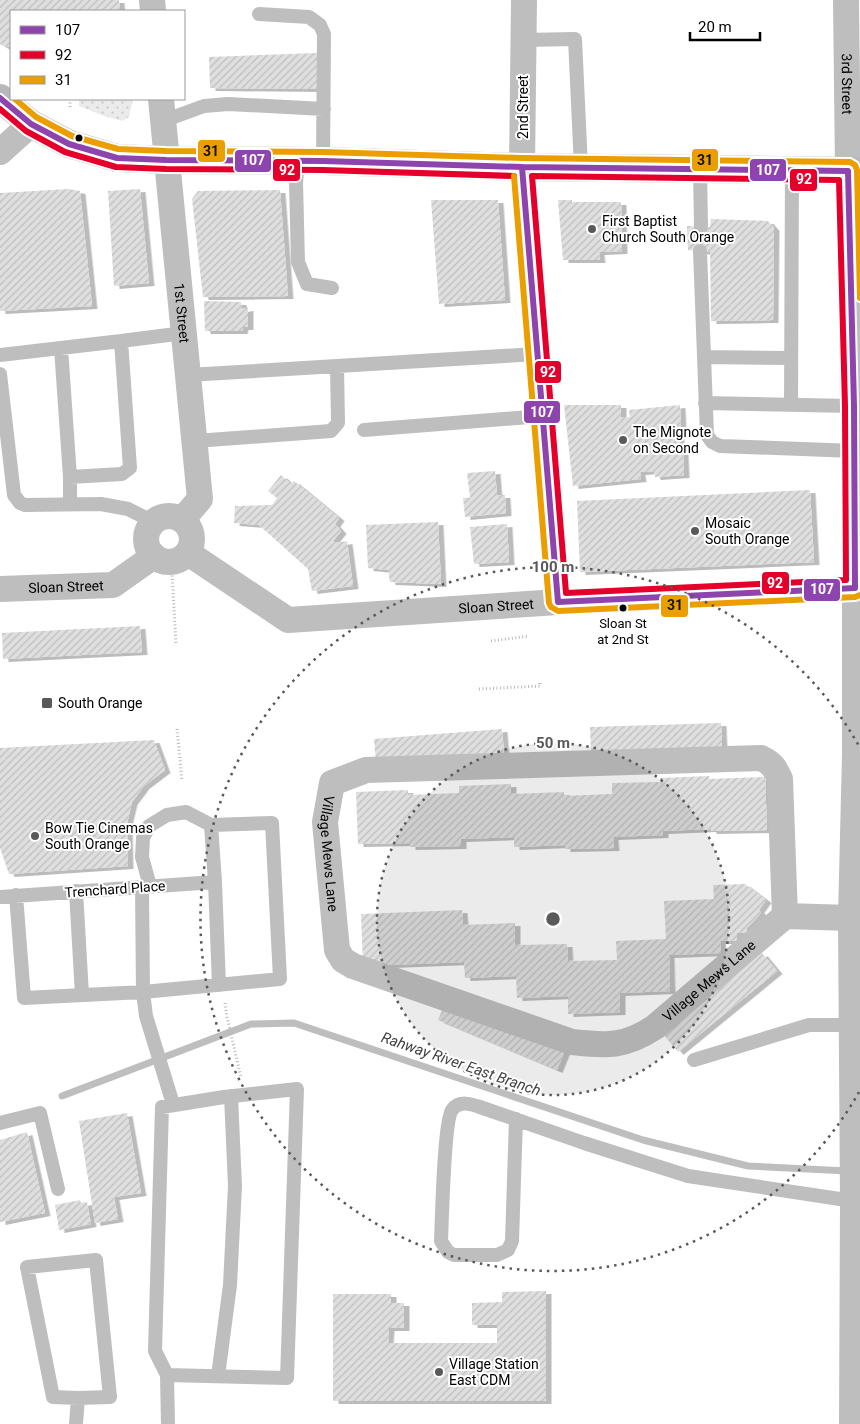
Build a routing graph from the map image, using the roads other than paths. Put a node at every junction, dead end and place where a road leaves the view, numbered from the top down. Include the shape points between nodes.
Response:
1 (524, 0) edge
2 (846, 0) edge
3 (259, 14) dead end
4 (523, 40) junction
5 (0, 98) edge
6 (324, 109) junction
7 (162, 110) edge
8 (32, 124) junction
9 (0, 152) edge
10 (166, 160) junction
11 (311, 161) junction
12 (522, 168) junction
13 (581, 168) junction
14 (700, 169) junction
15 (792, 169) junction
16 (854, 171) edge
17 (701, 226) dead end
18 (700, 251) dead end
19 (332, 288) dead end
20 (184, 333) junction
21 (121, 341) junction
22 (61, 348) junction
23 (537, 354) junction
24 (0, 355) edge
25 (704, 357) junction
26 (790, 358) junction
27 (337, 366) junction
28 (0, 374) edge
29 (188, 375) junction
30 (706, 403) junction
31 (791, 405) junction
32 (854, 406) junction
33 (542, 416) junction
34 (364, 430) dead end
35 (195, 440) junction
36 (854, 451) junction
37 (70, 478) junction
38 (70, 504) junction
39 (858, 511) edge
40 (182, 520) junction
41 (154, 522) junction
42 (171, 557) junction
43 (855, 588) junction
44 (0, 589) edge
45 (558, 602) junction
46 (857, 795) edge
47 (210, 825) junction
48 (215, 882) junction
49 (146, 887) junction
50 (76, 891) junction
51 (16, 896) junction
52 (0, 898) edge
53 (785, 916) junction
54 (855, 918) edge
55 (219, 985) junction
56 (143, 992) junction
57 (82, 995) junction
58 (851, 1024) junction
59 (694, 1060) dead end
60 (231, 1096) junction
61 (856, 1098) edge
62 (173, 1104) junction
63 (516, 1119) junction
64 (0, 1123) edge
65 (58, 1189) dead end
66 (853, 1199) junction
67 (167, 1375) junction
68 (218, 1376) junction
69 (78, 1398) junction
70 (76, 1424) edge
71 (168, 1424) edge
72 (852, 1424) edge

1 - 4 street, 2nd Street
2 - 16 street, 3rd Street
3 - 6 lane via 309,17 320,25 324,34
4 - 12 street, 2nd Street
4 - 13 lane via 575,39
5 - 8 main road
6 - 7 lane via 228,104
6 - 11 lane
7 - 10 street, 1st Street
8 - 9 street
8 - 10 main road via 69,144 117,158
10 - 11 main road
10 - 20 street, 1st Street
11 - 12 main road
11 - 19 lane via 296,182 298,262 307,284
12 - 13 main road
12 - 23 street, 2nd Street
13 - 14 main road
14 - 15 main road
14 - 17 lane
15 - 16 main road
15 - 26 lane
16 - 32 street, 3rd Street
18 - 25 lane
20 - 21 lane
20 - 29 street, 1st Street
21 - 22 lane
21 - 37 lane via 130,468 122,474
22 - 24 lane
22 - 37 lane
23 - 27 lane
23 - 33 street, 2nd Street
25 - 26 lane
25 - 30 lane
26 - 31 lane
27 - 29 lane
27 - 35 lane via 338,423 331,431
28 - 38 lane via 14,495 25,505
29 - 35 street, 1st Street
30 - 31 lane
30 - 36 lane via 707,436 720,446
31 - 32 lane
32 - 36 street, 3rd Street
33 - 34 lane
33 - 45 street, 2nd Street
35 - 40 street, 1st Street via 200,499
36 - 39 street, 3rd Street
37 - 38 lane
38 - 41 lane via 128,508
39 - 43 street, 3rd Street
40 - 41 street via 164,516
40 - 42 street via 190,530 192,544
41 - 42 street via 147,532 148,547
42 - 44 street, Sloan Street via 113,585
42 - 45 street, Sloan Street via 288,620
43 - 45 street, Sloan Street
43 - 46 street, 3rd Street
46 - 54 street, 3rd Street
47 - 48 lane
47 - 49 lane via 186,812 167,815 149,826 143,838 142,857
47 - 55 lane via 272,823 280,980
48 - 49 lane, Trenchard Place
48 - 55 lane
49 - 50 lane, Trenchard Place
49 - 56 lane
50 - 51 lane, Trenchard Place
50 - 57 lane
51 - 52 lane, Trenchard Place
51 - 57 lane via 24,998
53 - 53 street, Village Mews Lane via 644,1034 627,1042 604,1045 572,1042 343,960 337,950 325,822 332,783 366,770 761,758 770,762 780,779
53 - 54 street
54 - 58 street, 3rd Street
55 - 56 lane
56 - 57 lane
56 - 62 lane via 146,1016
58 - 59 lane via 809,1025
58 - 61 street, 3rd Street
60 - 62 lane
60 - 68 lane via 235,1186 230,1285
60 - 68 lane via 297,1089 287,1378
61 - 66 street, 3rd Street via 852,1126
62 - 67 lane via 162,1107 154,1351
63 - 63 lane via 467,1103 452,1110 447,1130 441,1241 454,1255 497,1255 508,1250 512,1241
63 - 66 lane via 688,1176
64 - 65 lane via 40,1113
66 - 72 street, 3rd Street
67 - 68 lane
67 - 71 lane
69 - 69 lane via 53,1397 27,1267 96,1260 110,1397
69 - 70 lane

